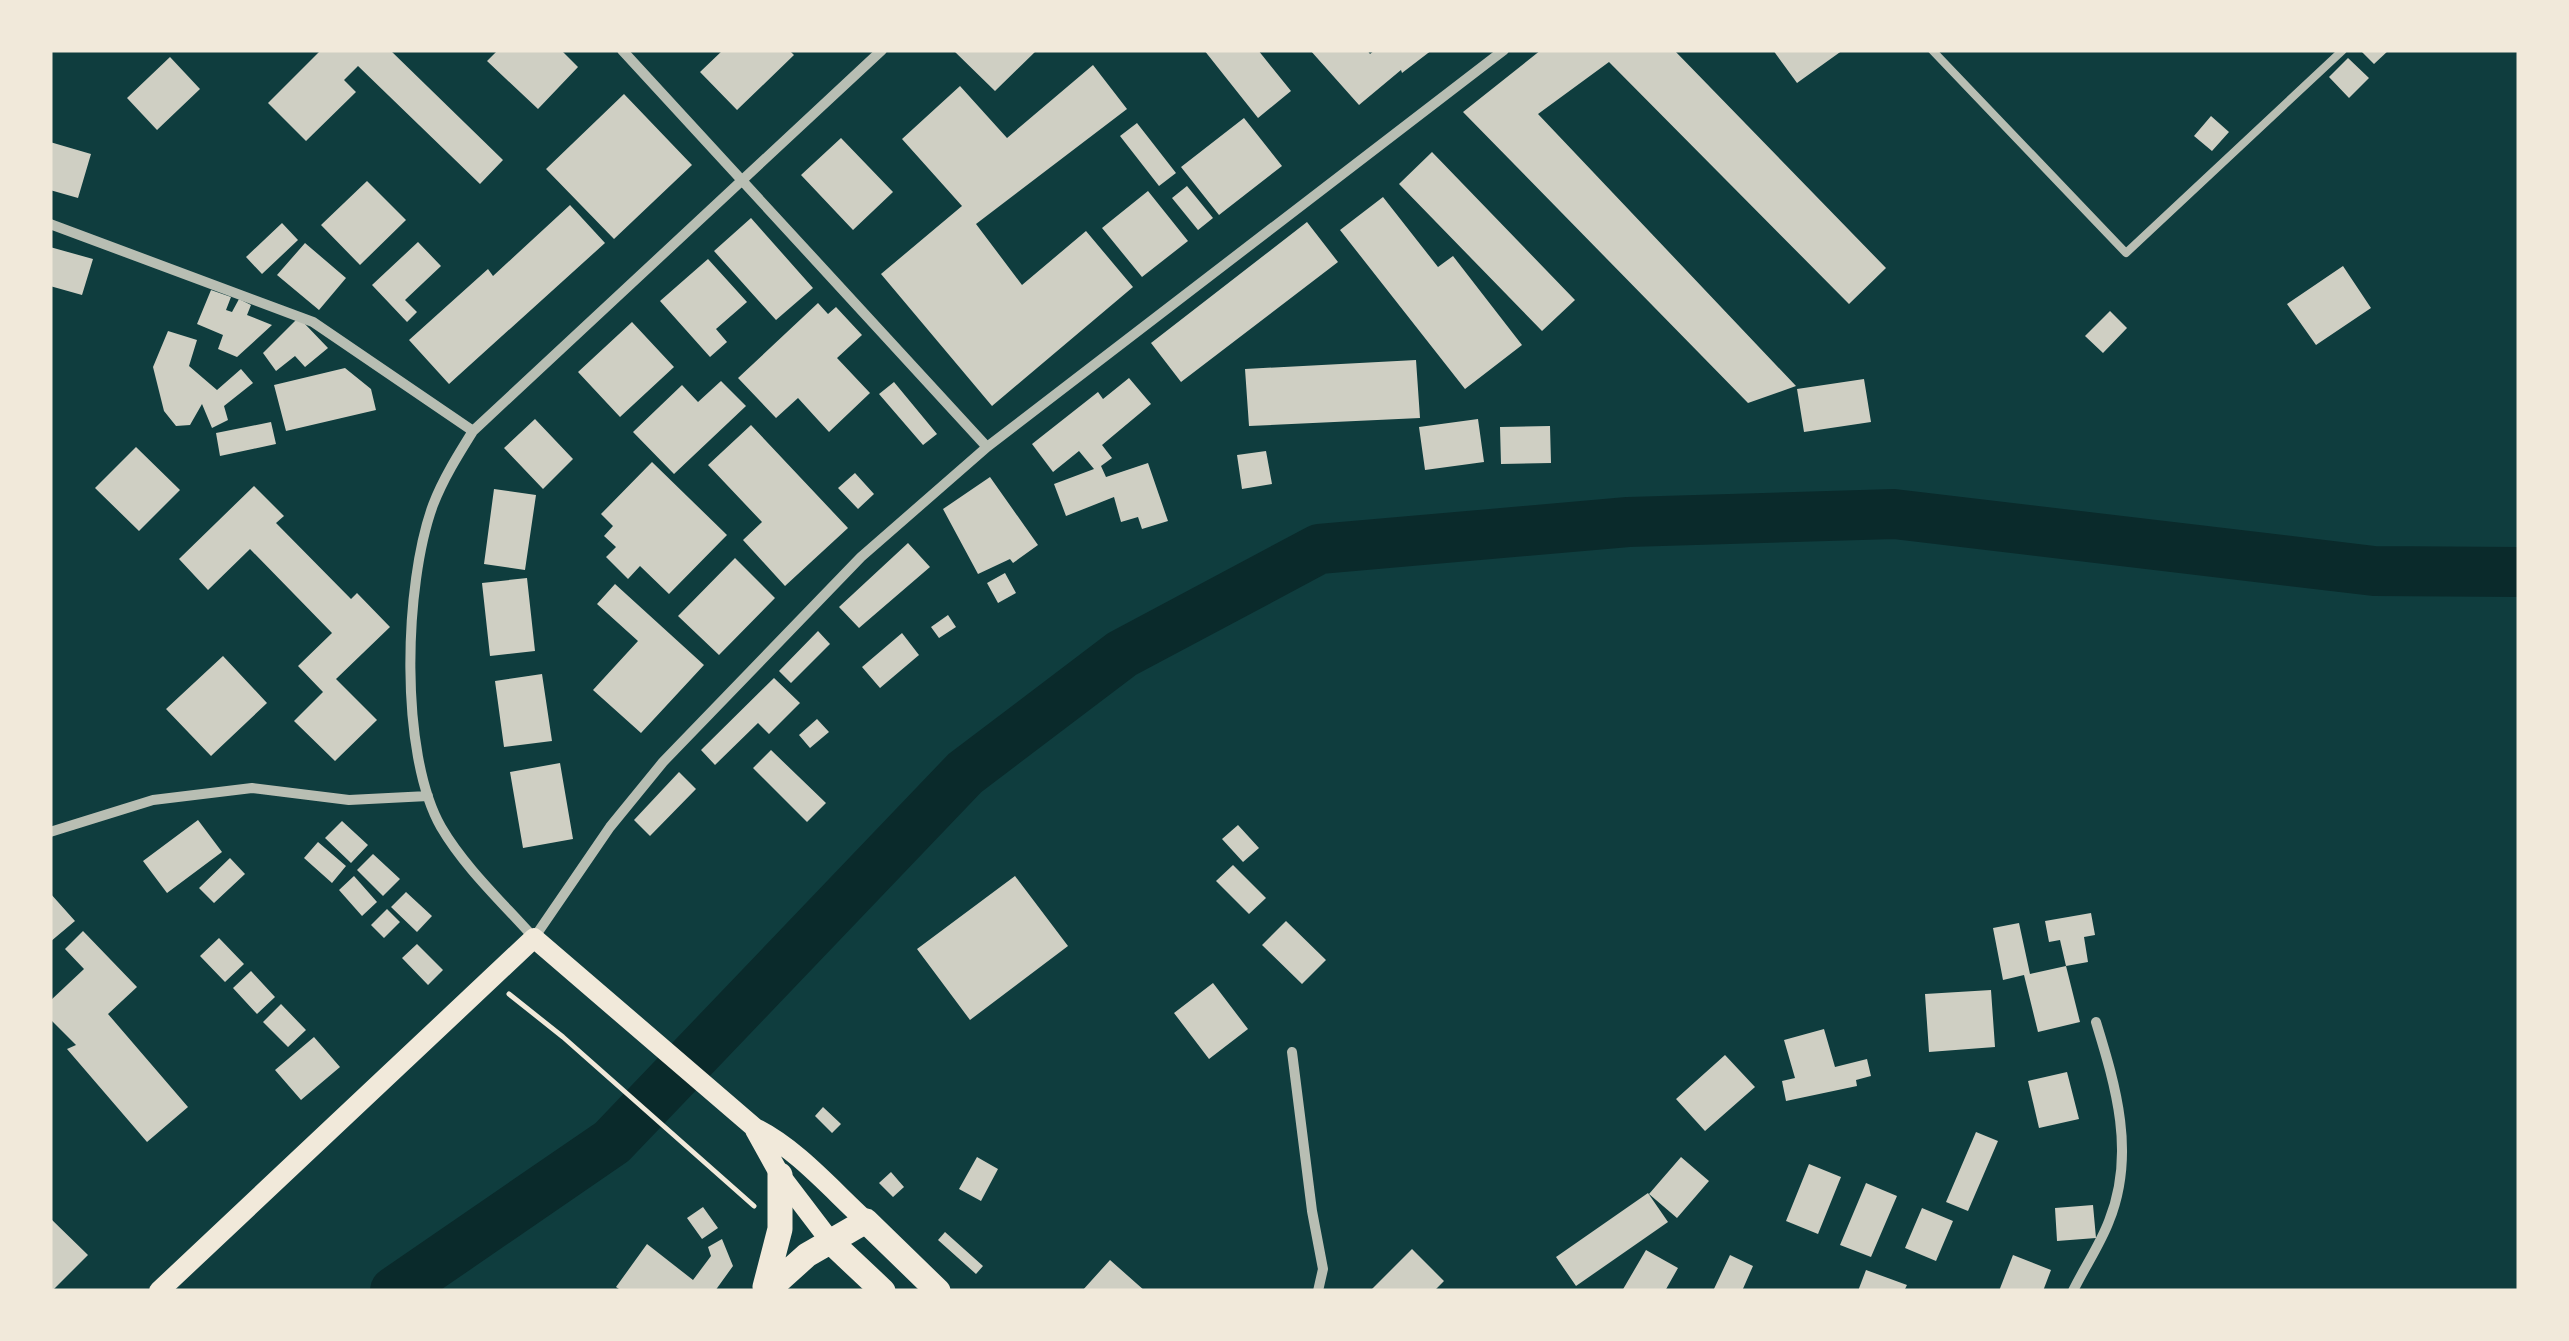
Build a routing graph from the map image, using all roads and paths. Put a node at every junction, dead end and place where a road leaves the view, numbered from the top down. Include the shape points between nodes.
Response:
1 (622, 50) edge
2 (882, 50) edge
3 (1504, 50) edge
4 (1932, 50) edge
5 (2343, 50) edge
6 (743, 178) junction
7 (50, 224) edge
8 (473, 432) junction
9 (987, 447) junction
10 (428, 796) junction
11 (50, 832) edge
12 (534, 938) junction
13 (491, 980) junction
14 (2096, 1022) dead end
15 (1292, 1052) dead end
16 (754, 1128) junction
17 (780, 1174) junction
18 (866, 1221) junction
19 (780, 1229) junction
20 (831, 1242) junction
21 (894, 1249) junction
22 (871, 1287) edge
23 (159, 1291) edge
24 (765, 1291) edge
25 (938, 1291) edge
26 (1318, 1291) edge
27 (2073, 1291) edge

1 - 6 street
2 - 6 street
3 - 9 street
4 - 5 lane via 2126,253
6 - 8 street
6 - 9 street
7 - 8 street via 313,322
8 - 10 street via 433,506 422,548 409,692
9 - 12 street via 861,557 662,762
10 - 11 street via 349,800 252,788 153,800
10 - 12 street via 465,861
12 - 13 main road
12 - 16 main road
13 - 19 path
13 - 23 main road
14 - 27 street via 2118,1096 2118,1190
15 - 26 street via 1323,1269
16 - 17 main road
16 - 18 main road
17 - 19 highway
17 - 20 main road
18 - 20 highway
18 - 21 highway
19 - 24 highway
20 - 22 highway
20 - 24 highway
21 - 22 highway
21 - 25 highway

